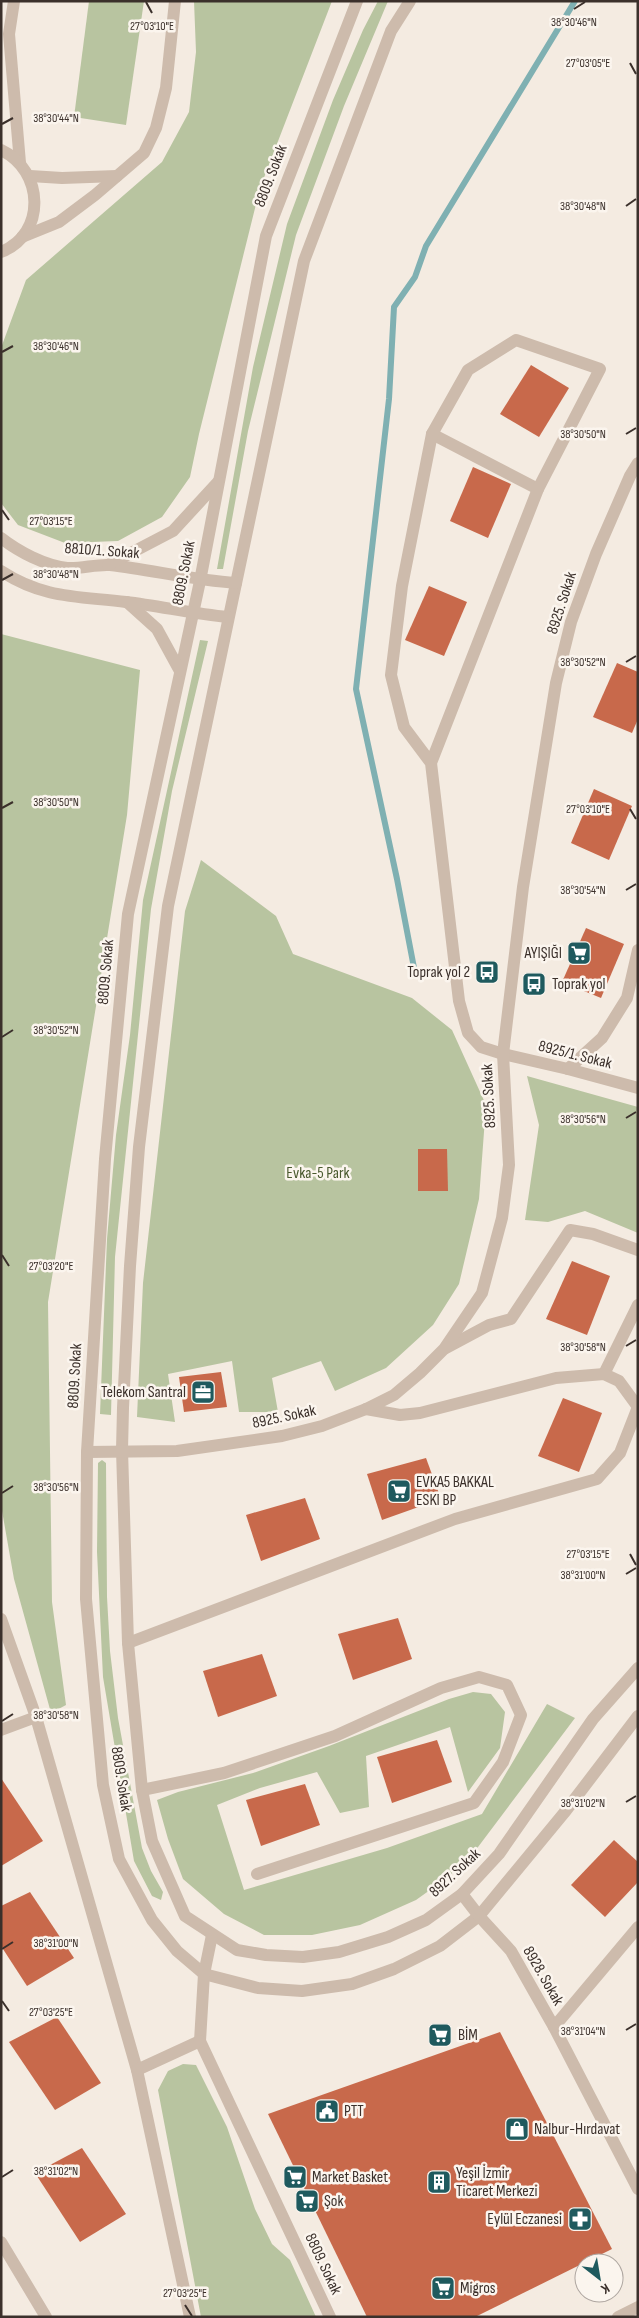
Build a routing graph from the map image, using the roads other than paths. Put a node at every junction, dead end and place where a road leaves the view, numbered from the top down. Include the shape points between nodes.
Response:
1 (14, 1) edge
2 (175, 1) edge
3 (357, 1) edge
4 (410, 1) edge
5 (1, 150) edge
6 (20, 163) junction
7 (30, 176) junction
8 (117, 176) junction
9 (22, 236) junction
10 (2, 254) edge
11 (432, 434) junction
12 (638, 463) edge
13 (218, 482) junction
14 (538, 489) junction
15 (1, 538) edge
16 (108, 565) junction
17 (1, 571) edge
18 (200, 580) junction
19 (236, 583) junction
20 (127, 602) junction
21 (193, 614) junction
22 (228, 617) junction
23 (180, 671) junction
24 (430, 763) junction
25 (638, 950) edge
26 (503, 1054) junction
27 (568, 1069) junction
28 (638, 1088) edge
29 (638, 1250) edge
30 (638, 1305) edge
31 (444, 1349) junction
32 (604, 1374) junction
33 (638, 1407) edge
34 (366, 1409) junction
35 (122, 1450) junction
36 (87, 1452) junction
37 (1, 1619) edge
38 (128, 1643) junction
39 (638, 1668) edge
40 (638, 1716) edge
41 (36, 1717) junction
42 (1, 1730) edge
43 (142, 1790) junction
44 (257, 1874) dead end
45 (462, 1894) junction
46 (479, 1916) junction
47 (638, 1927) edge
48 (212, 1936) junction
49 (204, 1974) junction
50 (554, 2027) junction
51 (200, 2041) junction
52 (137, 2070) junction
53 (638, 2190) edge
54 (1, 2242) edge
55 (638, 2307) edge
56 (46, 2317) edge
57 (190, 2317) edge
58 (330, 2317) edge
59 (618, 2317) edge

1 - 6 street via 8,34
2 - 8 street via 166,88 156,128 144,153
3 - 13 street, 8809. Sokak via 266,236
4 - 19 street, 8809. Sokak via 391,31 304,261
5 - 6 street
6 - 7 street
7 - 8 street
7 - 9 street via 34,214
8 - 9 street via 59,222
9 - 10 street
11 - 14 street
11 - 14 street via 468,370 516,340 600,369
11 - 24 street via 402,586 391,675 404,727
12 - 26 street, 8925. Sokak via 596,554 571,622 556,683 523,887
13 - 16 street via 173,531
13 - 18 street, 8809. Sokak
14 - 24 street
15 - 16 street, 8810/1. Sokak via 14,548 67,568
16 - 18 street, 8810/1. Sokak
17 - 20 street via 22,585 60,595
18 - 19 street, 8810/1. Sokak
18 - 21 street, 8809. Sokak
19 - 22 street, 8809. Sokak
20 - 21 street
20 - 23 street via 157,629
21 - 22 street
21 - 23 street, 8809. Sokak
22 - 35 street, 8809. Sokak via 167,916 138,1157
23 - 36 street, 8809. Sokak via 128,914 104,1159
24 - 26 street, 8925/1. Sokak via 459,1001 468,1033 482,1047
25 - 27 street via 627,998 602,1038
26 - 27 street, 8925/1. Sokak
26 - 31 street, 8925. Sokak via 509,1165 502,1218 482,1293
27 - 28 street, 8925/1. Sokak
29 - 31 street via 593,1234 570,1230 511,1319 489,1325
30 - 32 street
31 - 34 street, 8925. Sokak via 394,1395
32 - 33 street via 619,1381
32 - 34 street via 556,1378 420,1413 400,1415
33 - 38 street via 620,1454 597,1479 455,1519
34 - 35 street, 8925. Sokak via 322,1426 282,1436 177,1451
35 - 36 street, 8925. Sokak
35 - 38 street, 8809. Sokak
36 - 49 street, 8809. Sokak via 86,1599 103,1785 120,1858 152,1920 167,1940
37 - 41 street
38 - 43 street, 8809. Sokak
39 - 45 street, 8927. Sokak via 593,1719 499,1854
40 - 46 street
41 - 42 street
41 - 52 street
43 - 44 street via 224,1773 335,1736 441,1688 479,1677 507,1684 521,1715 503,1762 474,1803
43 - 48 street, 8809. Sokak via 152,1841 185,1916
45 - 46 street, 8928. Sokak
45 - 48 street, 8927. Sokak via 426,1920 388,1938 339,1952 303,1957 266,1955 237,1950
46 - 49 street via 440,1946 394,1969 352,1984 302,1991 258,1988
46 - 50 street, 8928. Sokak via 511,1951
47 - 50 street
48 - 49 street, 8809. Sokak
49 - 51 street, 8809. Sokak
50 - 53 street, 8928. Sokak
51 - 52 street
51 - 58 street, 8809. Sokak
52 - 57 street
54 - 56 street
55 - 59 street

